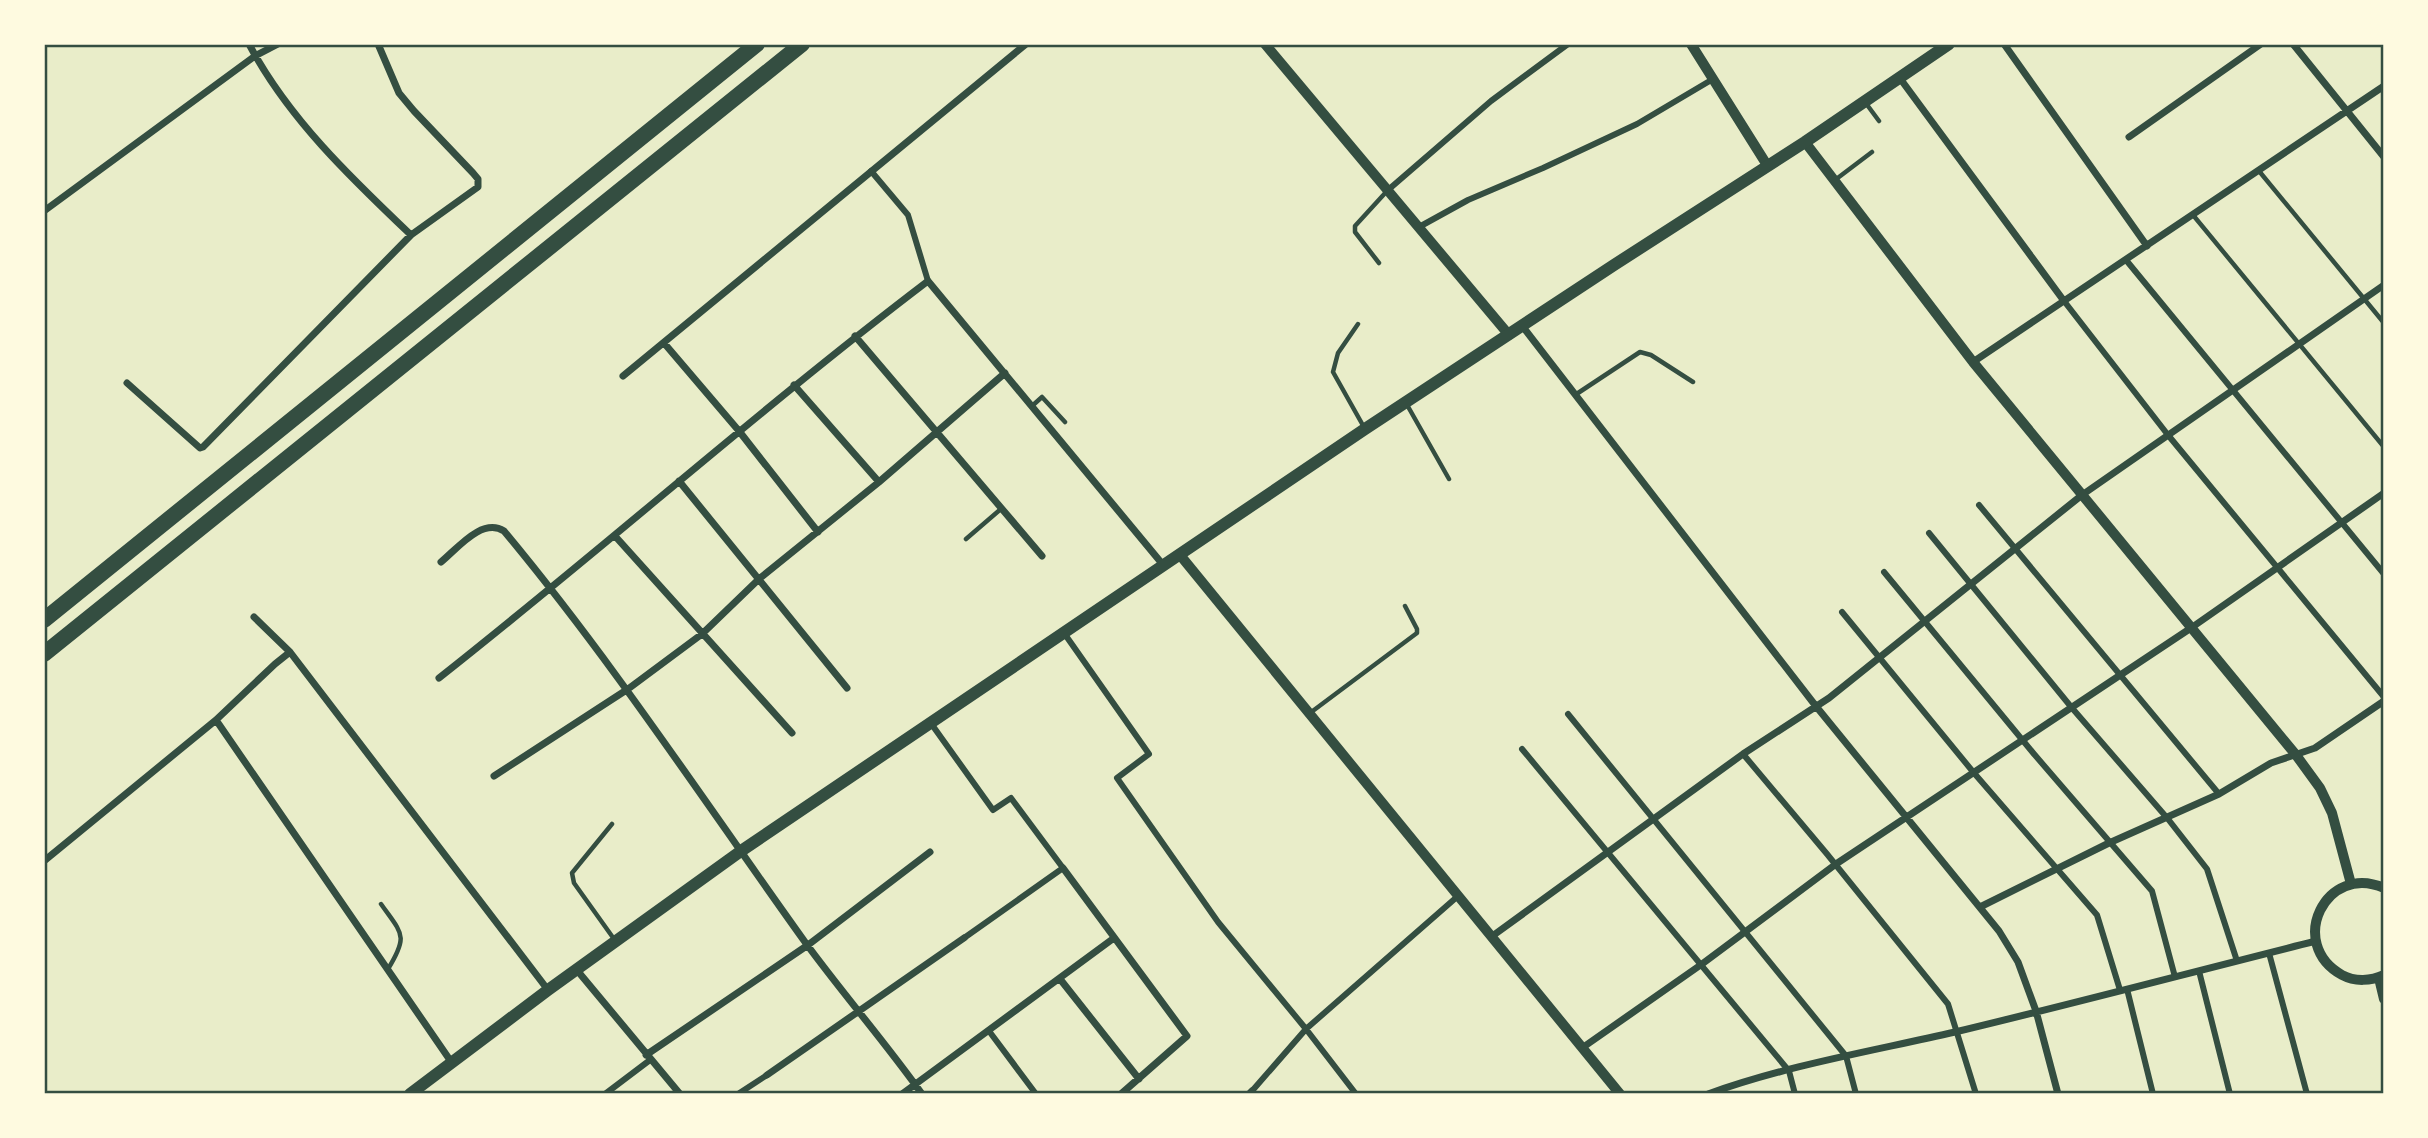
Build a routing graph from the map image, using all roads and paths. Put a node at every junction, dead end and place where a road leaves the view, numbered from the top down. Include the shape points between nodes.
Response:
1 (249, 44) edge
2 (278, 44) edge
3 (378, 44) edge
4 (757, 44) edge
5 (802, 44) edge
6 (1026, 44) edge
7 (1265, 44) edge
8 (1568, 44) edge
9 (1691, 44) edge
10 (1947, 44) edge
11 (2004, 44) edge
12 (2261, 44) edge
13 (2293, 44) edge
14 (255, 56) junction
15 (1899, 77) junction
16 (1713, 79) junction
17 (2384, 86) edge
18 (1864, 101) junction
19 (2347, 111) junction
20 (1879, 121) dead end
21 (2129, 137) dead end
22 (1805, 142) junction
23 (1872, 152) dead end
24 (2384, 157) edge
25 (1767, 165) junction
26 (872, 171) junction
27 (2259, 171) junction
28 (1834, 181) junction
29 (1388, 190) junction
30 (44, 211) edge
31 (2193, 215) junction
32 (1419, 227) junction
33 (411, 236) junction
34 (2147, 246) junction
35 (2126, 260) junction
36 (1380, 263) dead end
37 (929, 281) junction
38 (2384, 285) edge
39 (2364, 299) junction
40 (2064, 301) junction
41 (2384, 323) edge
42 (1358, 324) dead end
43 (1523, 327) junction
44 (1509, 335) junction
45 (855, 336) junction
46 (664, 343) junction
47 (2299, 345) junction
48 (1973, 362) junction
49 (1005, 373) junction
50 (624, 376) dead end
51 (1693, 382) dead end
52 (127, 383) dead end
53 (794, 385) junction
54 (2233, 390) junction
55 (1576, 395) junction
56 (1406, 403) junction
57 (1032, 406) junction
58 (1065, 422) dead end
59 (1365, 429) junction
60 (739, 431) junction
61 (937, 431) junction
62 (2168, 435) junction
63 (2384, 447) edge
64 (1449, 479) dead end
65 (679, 481) junction
66 (879, 482) junction
67 (2384, 493) edge
68 (2082, 495) junction
69 (1979, 505) dead end
70 (1002, 508) junction
71 (2342, 523) junction
72 (818, 532) junction
73 (1929, 533) dead end
74 (615, 536) junction
75 (966, 539) dead end
76 (2014, 548) junction
77 (1180, 555) junction
78 (1042, 556) dead end
79 (441, 562) dead end
80 (1164, 566) junction
81 (2277, 567) junction
82 (1884, 572) dead end
83 (2384, 574) edge
84 (759, 579) junction
85 (1970, 583) junction
86 (552, 589) junction
87 (1405, 606) dead end
88 (1842, 612) dead end
89 (254, 617) dead end
90 (44, 620) edge
91 (1924, 620) junction
92 (2191, 628) junction
93 (702, 634) junction
94 (1064, 634) junction
95 (290, 652) junction
96 (44, 654) edge
97 (1879, 657) junction
98 (2119, 677) junction
99 (439, 678) dead end
100 (847, 688) dead end
101 (628, 689) junction
102 (2384, 699) edge
103 (1815, 705) junction
104 (2072, 708) junction
105 (1309, 714) junction
106 (1568, 714) dead end
107 (216, 720) junction
108 (930, 722) junction
109 (792, 733) dead end
110 (2023, 740) junction
111 (1522, 749) dead end
112 (1743, 754) junction
113 (2296, 755) junction
114 (1974, 773) junction
115 (494, 776) dead end
116 (2218, 794) junction
117 (2168, 818) junction
118 (1653, 819) junction
119 (1905, 819) junction
120 (612, 824) dead end
121 (2109, 843) junction
122 (741, 851) junction
123 (930, 852) dead end
124 (1608, 852) junction
125 (44, 861) edge
126 (1836, 864) junction
127 (1063, 868) junction
128 (2056, 869) junction
129 (2351, 884) junction
130 (2384, 888) edge
131 (1458, 897) junction
132 (381, 904) dead end
133 (1980, 907) junction
134 (1746, 931) junction
135 (1491, 937) junction
136 (964, 938) joint
137 (1114, 938) junction
138 (615, 941) junction
139 (2316, 941) junction
140 (808, 945) junction
141 (2269, 953) junction
142 (2237, 961) junction
143 (1702, 964) junction
144 (388, 970) junction
145 (576, 970) junction
146 (2199, 971) junction
147 (2175, 976) junction
148 (2381, 976) edge
149 (1060, 979) junction
150 (548, 990) junction
151 (2124, 990) junction
152 (2384, 999) edge
153 (859, 1011) junction
154 (2036, 1011) junction
155 (1306, 1029) junction
156 (989, 1031) junction
157 (1956, 1032) junction
158 (1582, 1048) junction
159 (1846, 1056) junction
160 (648, 1058) junction
161 (452, 1063) junction
162 (1788, 1071) junction
163 (767, 1075) joint
164 (1139, 1079) junction
165 (915, 1085) junction
166 (1252, 1093) edge
167 (410, 1094) edge
168 (605, 1094) edge
169 (680, 1094) edge
170 (738, 1094) edge
171 (902, 1094) edge
172 (922, 1094) edge
173 (1036, 1094) edge
174 (1121, 1094) edge
175 (1356, 1094) edge
176 (1620, 1094) edge
177 (1708, 1094) edge
178 (1795, 1094) edge
179 (1856, 1094) edge
180 (1976, 1094) edge
181 (2058, 1094) edge
182 (2153, 1094) edge
183 (2230, 1094) edge
184 (2307, 1094) edge

1 - 14 street
2 - 14 street
3 - 33 street via 399,93 469,167 479,184
4 - 90 highway
5 - 96 highway
6 - 26 street
7 - 29 street
8 - 29 street via 1491,101
9 - 16 street
10 - 15 main road
11 - 34 street
12 - 21 street
13 - 19 street
14 - 30 street
14 - 33 street via 290,107
15 - 18 main road
15 - 40 street
16 - 25 street
16 - 32 street via 1637,124
17 - 19 street
18 - 20 lane
18 - 22 main road
19 - 24 street
19 - 27 street
22 - 25 main road
22 - 28 street
23 - 28 lane
25 - 43 main road
26 - 37 street via 908,215
26 - 46 street
27 - 31 street
27 - 39 lane
28 - 48 street
29 - 32 street
29 - 36 lane via 1355,226
31 - 34 street
31 - 47 lane
32 - 44 street
33 - 52 street via 203,447
34 - 35 street
35 - 40 street
35 - 54 street
37 - 45 street
37 - 49 street
38 - 39 street
39 - 41 lane
39 - 47 street
40 - 48 street
40 - 62 street
42 - 59 lane via 1338,354 1333,372
43 - 44 main road
43 - 55 street
44 - 56 main road
45 - 53 street
45 - 61 street
46 - 50 street
46 - 60 street
47 - 54 street
47 - 63 lane
48 - 68 street
49 - 57 street
49 - 61 street
51 - 55 lane via 1640,352
53 - 60 street
53 - 66 street
54 - 62 street
54 - 71 street
55 - 103 street
56 - 59 main road
56 - 64 lane
57 - 58 lane via 1042,397
57 - 80 street
59 - 77 main road
60 - 65 street
60 - 72 street
61 - 66 street
61 - 70 street
62 - 68 street
62 - 81 street
65 - 74 street
65 - 84 street
66 - 72 street
67 - 71 street
68 - 76 street
68 - 92 street
69 - 76 street
70 - 75 lane
70 - 78 street
71 - 81 street
71 - 83 street
72 - 84 street
73 - 85 street
74 - 86 street
74 - 93 street
76 - 85 street
76 - 98 street
77 - 80 main road
77 - 105 street
79 - 86 street via 483,528 497,527
80 - 94 main road
81 - 92 street
81 - 102 street
82 - 91 street
84 - 93 street
84 - 100 street
85 - 91 street
85 - 104 street
86 - 99 street
86 - 101 street
87 - 105 lane via 1417,633
88 - 97 street
89 - 95 street
91 - 97 street
91 - 110 street
92 - 98 street
92 - 113 street
93 - 101 street
93 - 109 street
94 - 108 main road
94 - 155 street via 1149,754 1117,778 1218,922
95 - 107 street
95 - 150 street
97 - 103 street
97 - 114 street
98 - 104 street
98 - 116 street
101 - 115 street
101 - 122 street
102 - 113 street via 2315,748
103 - 112 street
103 - 119 street
104 - 110 street
104 - 117 street
105 - 131 street
106 - 118 street
107 - 125 street
107 - 144 street
108 - 122 main road
108 - 127 street via 993,810 1011,798
110 - 114 street
110 - 121 street
111 - 124 street
112 - 118 street
112 - 126 street
113 - 116 street via 2271,763
113 - 129 street via 2332,813
114 - 119 street
114 - 128 street
116 - 117 street
117 - 121 street
117 - 142 street via 2207,869
118 - 124 street
118 - 134 street
119 - 126 street
119 - 133 street
120 - 138 lane via 572,873 574,883
121 - 128 street
121 - 147 street via 2154,896
122 - 138 main road
122 - 140 street
123 - 140 street
124 - 135 street
124 - 143 street
126 - 134 street
126 - 157 street via 1948,1004
127 - 136 street
127 - 137 street
128 - 133 street
128 - 151 street via 2097,915
129 - 130 street
129 - 139 street via 2322,905 2315,923
131 - 135 street
131 - 155 street
132 - 144 lane via 400,932 401,949
133 - 154 street via 2018,962
134 - 143 street
134 - 159 street
135 - 158 street
136 - 153 street
137 - 149 street
137 - 164 street via 1187,1036
138 - 145 main road
139 - 141 street
139 - 148 street via 2332,969 2362,980
140 - 153 street
140 - 160 street
141 - 142 street
141 - 184 street
142 - 146 street
143 - 158 street
143 - 162 street
144 - 161 street
145 - 150 main road
145 - 160 street
146 - 147 street
146 - 183 street
147 - 151 street
148 - 152 street
149 - 156 street
149 - 164 street
150 - 161 main road
151 - 154 street
151 - 182 street
153 - 163 street
153 - 165 street
154 - 157 street
154 - 181 street
155 - 166 street
155 - 175 street
156 - 165 street
156 - 173 street
157 - 159 street
157 - 180 street
158 - 176 street
159 - 162 street
159 - 179 street
160 - 168 street
160 - 169 street
161 - 167 main road
162 - 177 street
162 - 178 street
163 - 170 street
164 - 174 street
165 - 171 street
165 - 172 street

